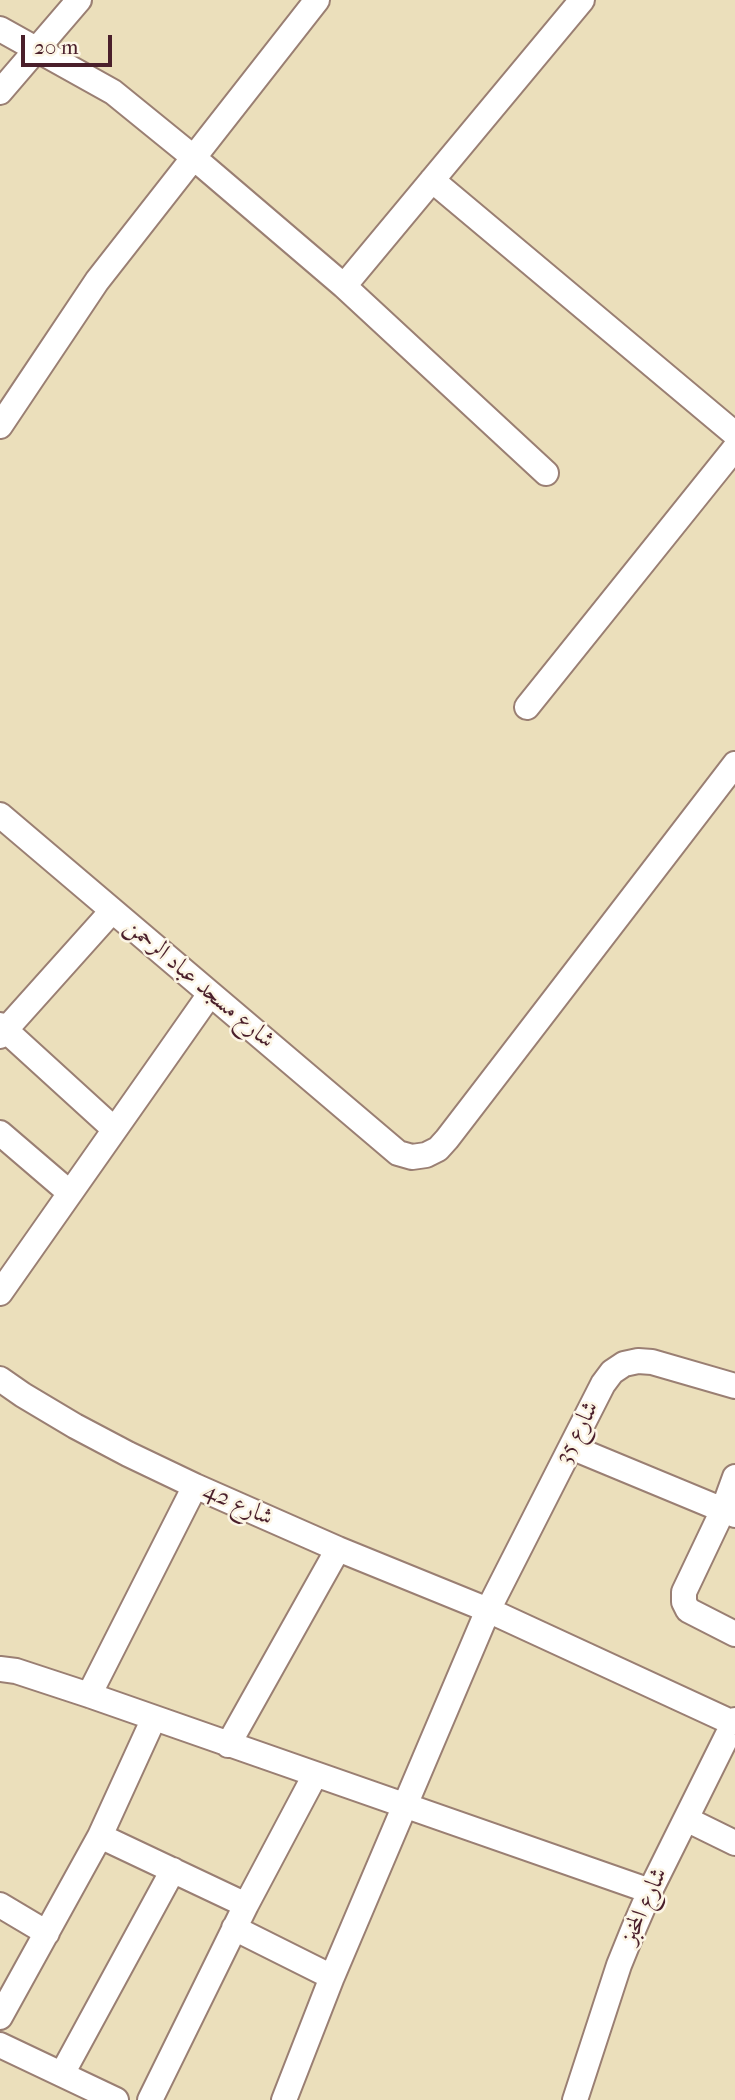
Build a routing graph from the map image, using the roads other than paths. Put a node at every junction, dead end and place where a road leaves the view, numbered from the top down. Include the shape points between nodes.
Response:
1 (79, 0) edge
2 (317, 0) edge
3 (582, 0) edge
4 (0, 29) edge
5 (37, 50) junction
6 (0, 92) edge
7 (193, 157) junction
8 (432, 180) junction
9 (344, 286) junction
10 (0, 426) edge
11 (735, 434) edge
12 (735, 448) edge
13 (547, 473) dead end
14 (527, 707) dead end
15 (735, 764) edge
16 (0, 815) edge
17 (112, 911) junction
18 (210, 993) junction
19 (2, 1031) edge
20 (114, 1129) junction
21 (0, 1133) edge
22 (70, 1193) junction
23 (0, 1293) edge
24 (0, 1379) edge
25 (735, 1386) edge
26 (571, 1447) junction
27 (735, 1477) edge
28 (195, 1486) junction
29 (729, 1513) edge
30 (338, 1549) junction
31 (488, 1611) junction
32 (735, 1634) edge
33 (0, 1669) edge
34 (89, 1695) junction
35 (154, 1718) junction
36 (734, 1721) edge
37 (228, 1745) junction
38 (315, 1774) junction
39 (405, 1807) junction
40 (686, 1819) junction
41 (100, 1836) junction
42 (735, 1843) edge
43 (173, 1870) junction
44 (650, 1891) junction
45 (0, 1905) edge
46 (246, 1905) junction
47 (234, 1928) junction
48 (47, 1933) junction
49 (332, 1977) junction
50 (0, 2017) edge
51 (0, 2045) edge
52 (62, 2074) junction
53 (116, 2100) edge
54 (149, 2100) edge
55 (284, 2100) edge
56 (575, 2100) edge

1 - 5 street
2 - 7 street
3 - 8 street
4 - 5 street
5 - 6 street
5 - 7 street via 113,92
7 - 9 street
7 - 10 street via 97,281
8 - 9 street
8 - 11 street
9 - 13 street
12 - 14 street
15 - 18 street, شارع مسجد عباد الرحمن via 447,1139 426,1155 398,1153
16 - 17 street, شارع مسجد عباد الرحمن
17 - 18 street, شارع مسجد عباد الرحمن
17 - 19 street
18 - 20 street
19 - 20 street
20 - 22 street
21 - 22 street
22 - 23 street
24 - 28 street, شارع 42 via 75,1426
25 - 26 street, شارع 35 via 652,1362 624,1364 603,1384
26 - 29 street
26 - 31 street, شارع 35
27 - 29 street
28 - 30 street, شارع 42
28 - 34 street
29 - 32 street via 684,1592 684,1602 688,1610
30 - 31 street, شارع 42
30 - 37 street
31 - 36 street, شارع 42
31 - 39 street, شارع 35
33 - 34 street
34 - 35 street
35 - 37 street
35 - 41 street
36 - 40 street, شارع المخبز
37 - 38 street
38 - 39 street
38 - 46 street
39 - 44 street
39 - 49 street, شارع 35
40 - 42 street
40 - 44 street, شارع المخبز
41 - 43 street
41 - 48 street
43 - 46 street
43 - 52 street
44 - 56 street, شارع المخبز via 619,1965
45 - 48 street
46 - 47 street
47 - 49 street
47 - 54 street
48 - 50 street
49 - 55 street, شارع 35
51 - 52 street
52 - 53 street

